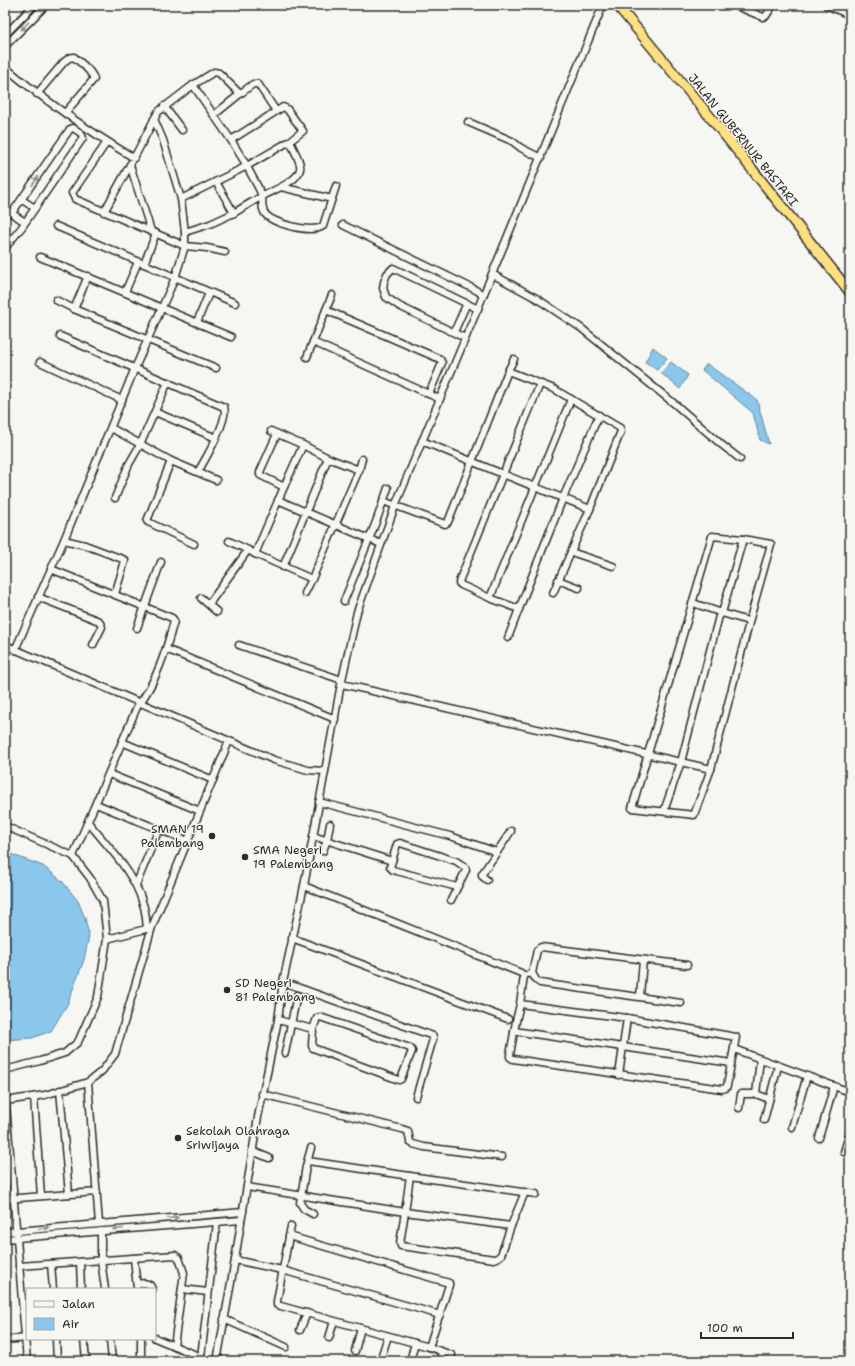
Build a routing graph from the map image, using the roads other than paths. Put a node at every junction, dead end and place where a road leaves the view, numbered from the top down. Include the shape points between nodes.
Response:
1 (34, 5) edge
2 (46, 5) edge
3 (603, 5) edge
4 (617, 5) edge
5 (734, 5) edge
6 (773, 5) edge
7 (826, 5) edge
8 (845, 5) edge
9 (850, 7) edge
10 (850, 15) edge
11 (5, 35) edge
12 (5, 46) edge
13 (5, 67) edge
14 (193, 85) junction
15 (37, 94) junction
16 (240, 94) junction
17 (164, 106) junction
18 (276, 111) junction
19 (64, 113) junction
20 (214, 115) junction
21 (154, 119) junction
22 (468, 122) dead end
23 (182, 130) dead end
24 (231, 140) junction
25 (290, 141) junction
26 (107, 142) junction
27 (134, 158) junction
28 (541, 158) junction
29 (130, 165) junction
30 (247, 166) junction
31 (216, 182) junction
32 (336, 186) dead end
33 (281, 188) junction
34 (262, 196) junction
35 (181, 199) junction
36 (332, 199) junction
37 (22, 200) junction
38 (35, 208) junction
39 (5, 209) edge
40 (104, 212) junction
41 (12, 213) junction
42 (234, 213) junction
43 (25, 222) junction
44 (343, 225) dead end
45 (56, 226) dead end
46 (154, 232) junction
47 (185, 232) junction
48 (185, 246) junction
49 (5, 248) edge
50 (226, 252) dead end
51 (40, 257) dead end
52 (141, 263) junction
53 (492, 274) junction
54 (88, 276) junction
55 (175, 278) junction
56 (125, 292) junction
57 (850, 292) edge
58 (209, 293) junction
59 (332, 295) dead end
60 (483, 296) junction
61 (56, 300) dead end
62 (235, 303) dead end
63 (467, 303) junction
64 (162, 308) junction
65 (74, 309) junction
66 (478, 309) junction
67 (326, 310) junction
68 (197, 322) junction
69 (454, 332) junction
70 (60, 336) dead end
71 (231, 337) dead end
72 (465, 338) junction
73 (148, 340) junction
74 (313, 342) junction
75 (307, 357) dead end
76 (514, 359) dead end
77 (40, 362) dead end
78 (135, 368) junction
79 (216, 368) dead end
80 (508, 371) junction
81 (168, 382) junction
82 (540, 384) junction
83 (429, 394) junction
84 (440, 399) junction
85 (571, 399) junction
86 (122, 400) junction
87 (155, 412) junction
88 (599, 415) junction
89 (111, 428) junction
90 (216, 438) junction
91 (422, 441) junction
92 (140, 445) junction
93 (303, 445) junction
94 (328, 458) junction
95 (362, 459) dead end
96 (740, 459) dead end
97 (171, 461) junction
98 (472, 462) junction
99 (358, 470) junction
100 (198, 472) junction
101 (503, 474) junction
102 (216, 480) dead end
103 (284, 487) junction
104 (535, 487) junction
105 (388, 488) dead end
106 (115, 498) dead end
107 (563, 498) junction
108 (278, 500) junction
109 (383, 501) junction
110 (395, 506) junction
111 (590, 509) junction
112 (306, 512) junction
113 (376, 522) junction
114 (336, 524) junction
115 (387, 527) junction
116 (368, 538) junction
117 (743, 539) junction
118 (64, 540) junction
119 (229, 541) dead end
120 (194, 544) dead end
121 (381, 544) junction
122 (248, 550) junction
123 (570, 552) junction
124 (255, 554) junction
125 (161, 562) dead end
126 (613, 566) dead end
127 (283, 567) junction
128 (51, 569) junction
129 (312, 579) junction
130 (558, 580) junction
131 (579, 588) dead end
132 (553, 592) dead end
133 (305, 593) dead end
134 (115, 594) junction
135 (38, 597) junction
136 (201, 598) dead end
137 (490, 598) junction
138 (344, 601) dead end
139 (692, 603) junction
140 (209, 604) junction
141 (144, 606) junction
142 (519, 610) junction
143 (217, 612) dead end
144 (722, 613) junction
145 (749, 622) junction
146 (136, 628) dead end
147 (508, 638) dead end
148 (93, 645) dead end
149 (239, 645) dead end
150 (5, 646) edge
151 (166, 649) junction
152 (15, 650) junction
153 (342, 682) junction
154 (140, 703) junction
155 (334, 720) junction
156 (229, 741) junction
157 (122, 742) junction
158 (649, 755) junction
159 (681, 762) junction
160 (711, 769) junction
161 (325, 771) junction
162 (109, 774) junction
163 (213, 780) junction
164 (319, 802) junction
165 (96, 804) junction
166 (200, 811) junction
167 (664, 811) junction
168 (88, 822) junction
169 (330, 824) dead end
170 (5, 826) edge
171 (158, 830) junction
172 (511, 831) dead end
173 (313, 836) junction
174 (327, 840) junction
175 (188, 841) junction
176 (323, 851) dead end
177 (497, 852) junction
178 (73, 856) junction
179 (392, 861) junction
180 (486, 880) dead end
181 (136, 885) junction
182 (304, 886) junction
183 (457, 886) junction
184 (451, 900) dead end
185 (150, 928) junction
186 (292, 938) junction
187 (107, 939) junction
188 (643, 960) junction
189 (687, 965) dead end
190 (532, 973) junction
191 (524, 976) junction
192 (283, 982) junction
193 (297, 995) dead end
194 (640, 996) junction
195 (681, 1003) dead end
196 (520, 1004) junction
197 (628, 1018) junction
198 (508, 1019) dead end
199 (278, 1020) junction
200 (291, 1022) junction
201 (313, 1029) junction
202 (514, 1031) junction
203 (623, 1048) junction
204 (734, 1049) junction
205 (285, 1053) dead end
206 (760, 1059) junction
207 (731, 1063) junction
208 (778, 1066) junction
209 (5, 1070) edge
210 (619, 1075) junction
211 (807, 1076) junction
212 (88, 1082) junction
213 (834, 1086) junction
214 (60, 1090) junction
215 (5, 1092) edge
216 (850, 1092) edge
217 (262, 1094) junction
218 (756, 1094) junction
219 (34, 1097) junction
220 (416, 1097) dead end
221 (769, 1099) junction
222 (5, 1101) edge
223 (739, 1108) dead end
224 (764, 1120) dead end
225 (792, 1128) dead end
226 (850, 1131) edge
227 (819, 1138) dead end
228 (311, 1148) dead end
229 (252, 1151) junction
230 (844, 1152) dead end
231 (502, 1157) dead end
232 (269, 1158) dead end
233 (308, 1161) junction
234 (410, 1176) junction
235 (247, 1187) junction
236 (97, 1192) junction
237 (525, 1192) junction
238 (68, 1194) junction
239 (536, 1194) dead end
240 (41, 1196) junction
241 (302, 1196) junction
242 (13, 1198) junction
243 (5, 1199) edge
244 (243, 1212) junction
245 (405, 1212) junction
246 (313, 1214) dead end
247 (241, 1220) junction
248 (217, 1222) junction
249 (99, 1224) junction
250 (291, 1226) dead end
251 (511, 1226) junction
252 (15, 1231) junction
253 (100, 1231) junction
254 (5, 1232) edge
255 (289, 1236) junction
256 (17, 1238) junction
257 (5, 1239) edge
258 (134, 1258) junction
259 (101, 1260) junction
260 (235, 1260) junction
261 (80, 1262) junction
262 (51, 1264) junction
263 (19, 1266) junction
264 (282, 1270) junction
265 (137, 1286) edge
266 (53, 1288) edge
267 (81, 1288) edge
268 (105, 1288) edge
269 (152, 1288) edge
270 (182, 1289) junction
271 (208, 1292) junction
272 (307, 1313) junction
273 (440, 1315) junction
274 (224, 1319) junction
275 (334, 1321) junction
276 (361, 1328) junction
277 (300, 1330) dead end
278 (388, 1336) junction
279 (26, 1338) edge
280 (156, 1338) edge
281 (329, 1338) dead end
282 (5, 1340) edge
283 (26, 1340) edge
284 (56, 1340) edge
285 (84, 1340) edge
286 (110, 1340) edge
287 (141, 1340) edge
288 (415, 1343) junction
289 (174, 1346) junction
290 (286, 1347) dead end
291 (429, 1347) junction
292 (354, 1352) dead end
293 (442, 1352) junction
294 (452, 1355) dead end
295 (200, 1359) edge
296 (27, 1361) edge
297 (57, 1361) edge
298 (86, 1361) edge
299 (112, 1361) edge
300 (141, 1361) edge
301 (217, 1361) edge
302 (380, 1361) edge
303 (410, 1361) edge
304 (440, 1361) edge

1 - 11 street
2 -> 12 street
3 - 28 street
4 - 57 highway, JALAN GUBERNUR BASTARI
5 - 6 street via 763,17
7 - 10 street
8 - 9 street
13 - 15 street
14 - 16 street via 217,71
14 - 17 street
14 - 20 street
15 - 19 street
15 - 19 street via 68,58 74,57 94,79
16 - 18 street via 253,84 258,84
16 - 20 street
17 - 21 street
17 - 23 street
18 - 24 street
18 - 25 street via 283,107 287,109 303,130
19 - 26 street
20 - 24 street
21 - 27 street
21 - 35 street
22 - 28 street via 512,141
24 - 30 street
25 - 30 street
25 - 33 street via 300,171
26 - 27 street
26 - 40 street via 72,193 75,199
27 - 29 street
28 - 53 street
29 - 40 street
29 - 46 street
30 - 31 street
30 - 34 street
31 - 35 street
31 - 42 street
32 - 36 street
33 - 34 street
33 - 36 street
34 - 36 street via 261,205 268,218 302,228 318,229 323,226
34 - 42 street
35 - 47 street
37 - 38 street
37 -> 38 street via 70,129 81,133 83,138
37 - 41 street
38 - 43 street
39 - 41 street
40 - 46 street
41 - 43 street
42 - 47 street
43 - 49 street
44 - 60 street via 474,289
45 - 52 street
46 - 48 street
46 - 52 street
47 - 48 street
48 - 50 street
48 - 55 street
51 - 54 street
52 - 55 street
52 - 56 street
53 - 60 street
53 - 96 street via 536,298 581,328
54 - 56 street
54 - 65 street
55 - 58 street
55 - 64 street
56 - 64 street
58 - 62 street
58 - 68 street
59 - 67 street
60 - 66 street
61 - 65 street
63 - 66 street
63 - 69 street
63 - 69 street via 393,268 387,274 383,288 386,298
64 - 68 street
64 - 73 street
65 - 73 street
66 - 72 street
67 - 74 street
67 - 83 street via 440,359 442,363
68 - 71 street
69 - 72 street
70 - 78 street
72 - 84 street
73 - 78 street
73 - 79 street
74 - 75 street
74 - 83 street
76 - 80 street
77 - 86 street
78 - 81 street
78 - 86 street
80 - 82 street
80 - 98 street
81 - 87 street
81 - 90 street via 224,407 225,412
82 - 85 street
82 - 101 street
83 - 84 street
84 - 91 street
85 - 88 street
85 - 104 street
86 - 89 street
87 - 90 street
87 - 92 street
88 - 107 street
88 - 111 street via 621,431
89 - 92 street
89 - 118 street
90 - 100 street
91 - 98 street
91 - 110 street
92 - 97 street
92 - 106 street
93 - 94 street
93 - 103 street
93 - 103 street via 274,432 260,475
94 - 99 street
94 - 112 street
95 - 99 street
97 - 100 street
97 - 120 street via 147,521
98 - 101 street
98 - 110 street via 446,524
99 - 114 street
100 - 102 street
101 - 104 street
101 - 137 street via 459,583
103 - 108 street
104 - 107 street
104 - 137 street
105 - 109 street
107 - 111 street
107 - 142 street
108 - 112 street
108 - 124 street
109 - 110 street
109 - 113 street
110 - 115 street
111 - 123 street
112 - 114 street
112 - 127 street
113 - 115 street
113 - 116 street
114 - 116 street
114 - 129 street
115 - 121 street
116 - 121 street
116 - 138 street
117 - 139 street via 712,536
117 - 144 street
117 - 145 street via 771,544
118 - 128 street
118 - 134 street via 85,545 126,561
119 - 122 street
121 - 153 street via 355,619
122 - 124 street
122 - 140 street
123 - 126 street
123 - 130 street
124 - 127 street
125 - 141 street
127 - 129 street
128 - 134 street
128 - 135 street
129 - 133 street
130 - 131 street
130 - 132 street
134 - 141 street
135 - 148 street via 99,621 102,627
135 - 152 street
136 - 140 street
137 - 142 street
139 - 144 street
139 - 158 street
140 - 143 street
141 - 146 street
141 - 151 street via 174,619
142 - 147 street
144 - 145 street
144 - 159 street
145 - 160 street
149 - 153 street
150 - 152 street
151 - 154 street via 148,692
151 - 155 street
152 - 154 street
153 - 155 street
153 - 158 street
154 - 156 street
154 - 157 street
155 - 161 street
156 - 161 street via 286,764 308,770
156 - 163 street
157 - 162 street
157 - 163 street
158 - 159 street
158 - 167 street via 632,808
159 - 160 street
159 - 167 street
160 - 167 street via 694,815
161 - 164 street
162 - 165 street
162 - 166 street
163 - 166 street
164 - 173 street
164 - 177 street via 450,836
165 - 168 street
165 - 171 street
166 - 175 street
168 - 178 street
168 - 181 street
169 - 174 street
170 - 178 street
171 - 175 street
171 - 181 street
172 - 177 street
173 - 174 street
173 - 182 street
174 - 176 street
174 - 179 street
175 - 185 street
177 - 180 street via 482,874
178 - 187 street via 103,901
179 - 183 street via 390,867 393,870
179 - 183 street via 397,844 400,843 456,861 466,868
181 - 185 street
182 - 186 street
182 - 191 street
183 - 184 street
185 - 187 street
185 - 212 street via 115,1054 102,1071
186 - 192 street
186 - 198 street
187 - 209 street via 98,997 78,1042 65,1053
188 - 189 street
188 - 190 street via 541,947 537,950
188 - 194 street
190 - 191 street
190 - 194 street via 540,983
191 - 196 street
192 - 199 street
192 - 220 street via 433,1036
193 - 200 street
194 - 195 street
196 - 197 street
196 - 202 street
197 - 203 street
197 - 204 street via 736,1036
199 - 200 street
199 - 217 street
200 - 201 street
200 - 205 street
201 - 201 street via 317,1018 320,1017 410,1048 412,1051 399,1080 313,1048
202 - 203 street
202 - 210 street via 510,1055 513,1060
203 - 207 street
203 - 210 street
204 - 206 street
204 - 207 street
206 - 208 street
206 - 218 street
207 - 210 street via 727,1086 722,1089
208 - 211 street
208 - 221 street
211 - 213 street
211 - 225 street
212 - 214 street
212 - 236 street
213 - 216 street
213 - 227 street
214 - 219 street
214 - 238 street
215 - 222 street
217 - 229 street
217 - 231 street via 402,1129 408,1131 410,1142 424,1147
218 - 221 street
218 - 223 street via 741,1094
219 - 222 street
219 - 240 street
221 - 224 street
222 - 242 street
226 - 230 street
228 - 233 street
229 - 232 street
229 - 235 street
233 - 234 street
233 - 241 street
234 - 237 street
234 - 245 street
235 - 241 street
235 - 244 street
236 - 238 street
236 - 249 street
237 - 239 street
237 - 251 street
238 - 240 street
240 - 242 street
241 - 245 street
241 - 246 street via 301,1206
242 - 243 street
242 - 252 street
244 - 247 street
249 -> 244 street
245 - 251 street
245 - 251 street via 401,1246 494,1259 501,1255
247 - 248 street
247 - 260 street
248 -> 253 street
248 - 271 street
252 -> 249 street
250 - 255 street
252 - 254 street
252 - 256 street
253 - 256 street
253 - 259 street
255 - 264 street
255 - 273 street via 449,1283
256 - 257 street
256 - 263 street
258 - 259 street
258 - 265 street
258 - 270 street via 175,1255 179,1258 184,1273
259 - 261 street
259 - 268 street
260 - 264 street
260 - 274 street
261 - 262 street
261 - 267 street
262 - 263 street
262 - 266 street
263 - 279 street
264 - 272 street via 277,1305
264 - 273 street
265 - 269 street via 146,1283
270 - 271 street
270 - 289 street
271 - 295 street
272 - 275 street
272 - 277 street
273 - 291 street
274 - 290 street
274 - 301 street
275 - 276 street
275 - 281 street
276 - 278 street
276 - 292 street
278 - 288 street
278 - 302 street
279 - 282 street
280 - 289 street
283 - 296 street
284 - 297 street
285 - 298 street
286 - 299 street
287 - 300 street
288 - 291 street
288 - 303 street
289 - 295 street
291 - 293 street
293 - 294 street
293 - 304 street

